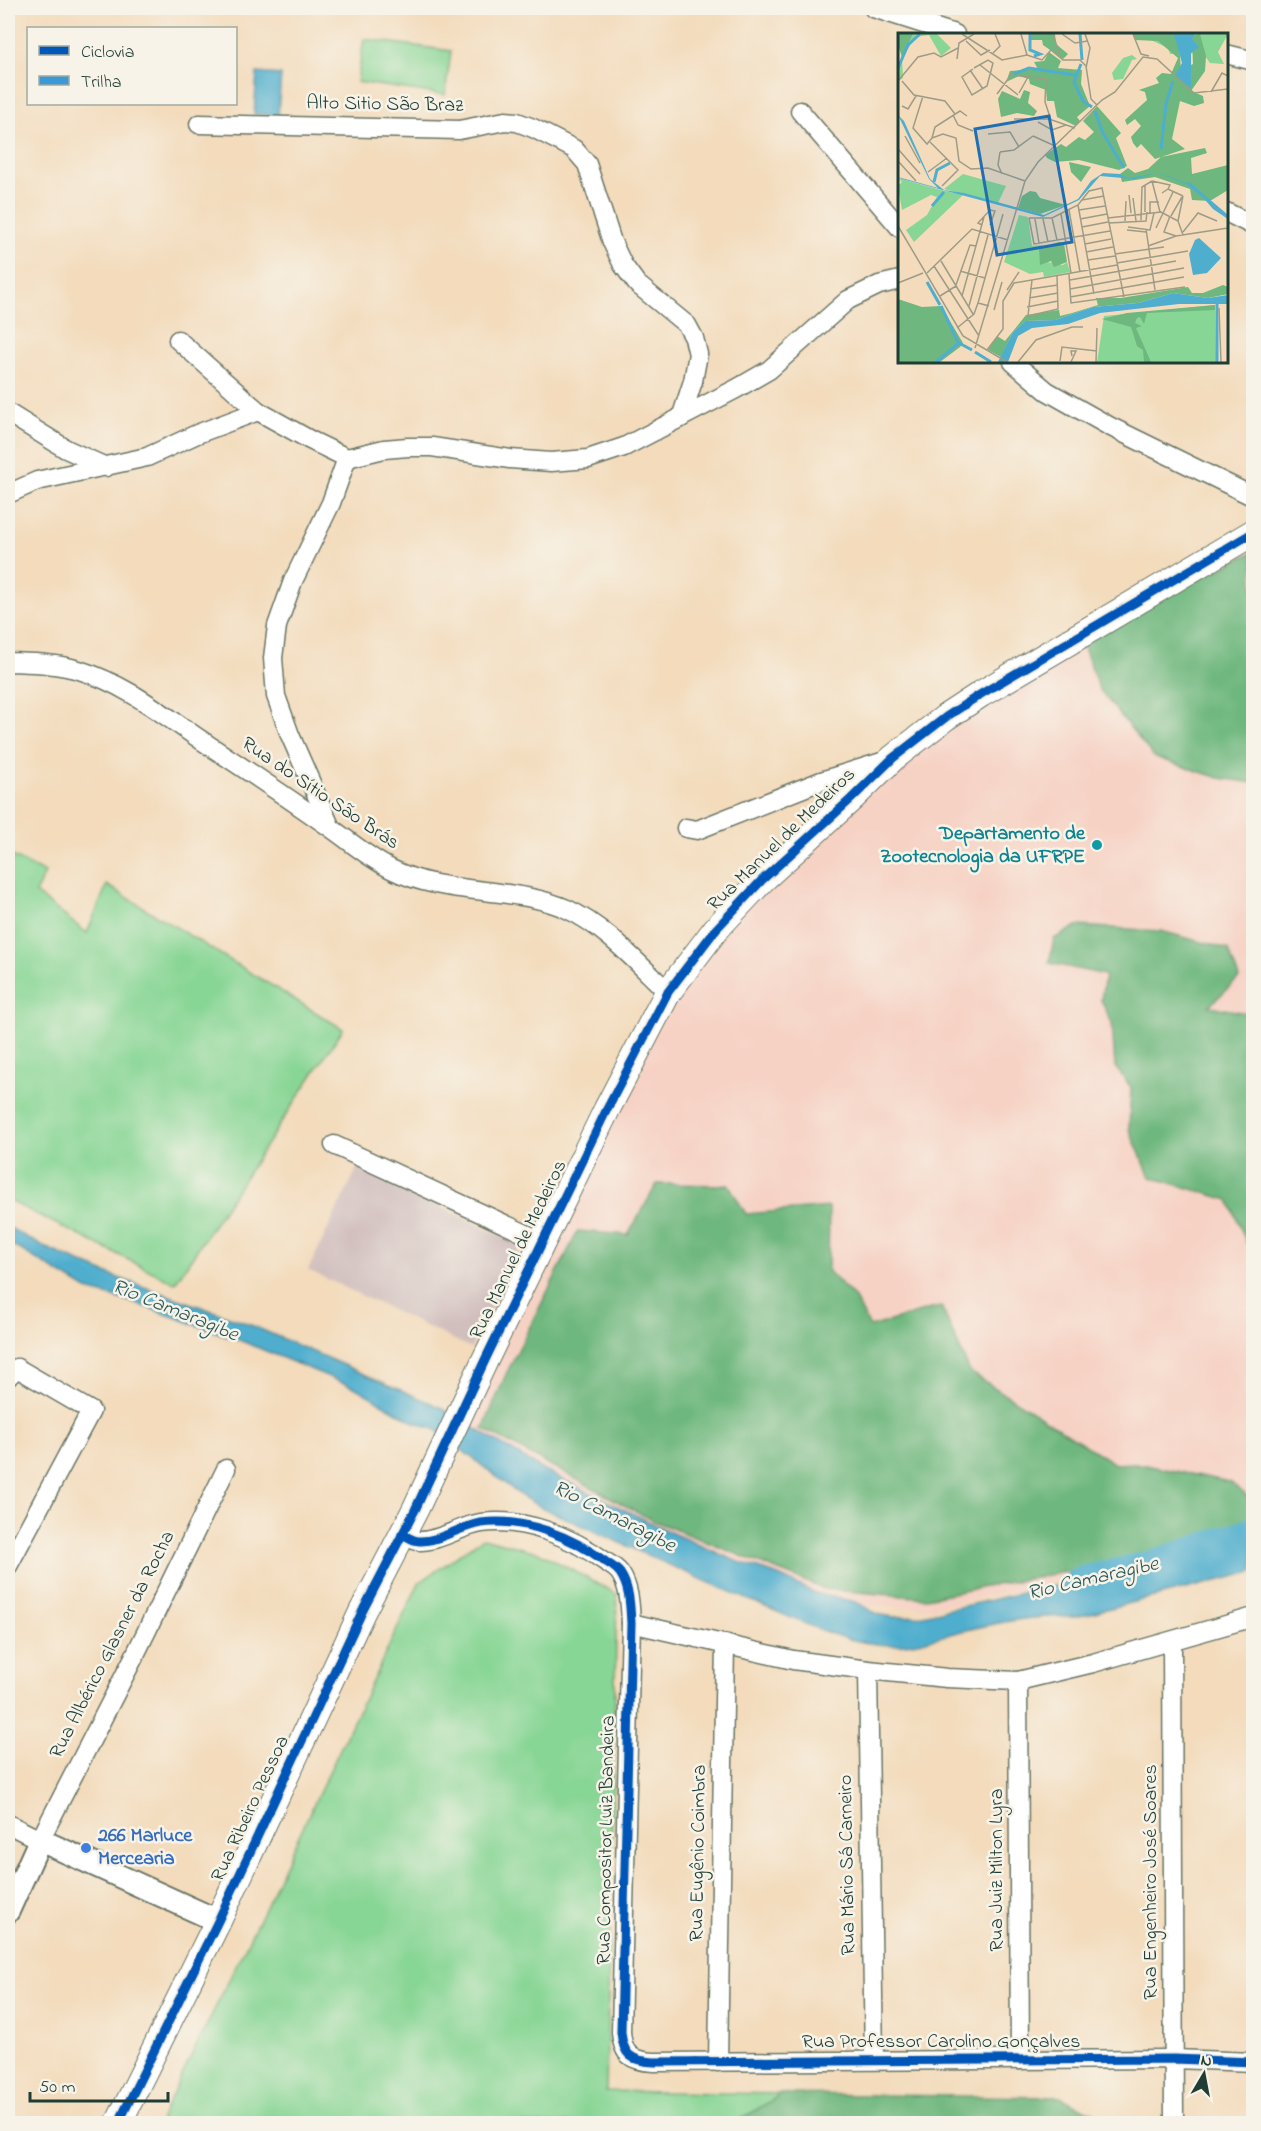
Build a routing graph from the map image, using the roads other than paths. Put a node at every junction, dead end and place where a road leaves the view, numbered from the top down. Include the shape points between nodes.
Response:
1 (873, 8) edge
2 (953, 33) edge
3 (1228, 54) edge
4 (1254, 61) edge
5 (800, 111) dead end
6 (199, 124) dead end
7 (1228, 213) edge
8 (898, 226) edge
9 (1254, 226) edge
10 (898, 280) edge
11 (178, 340) dead end
12 (1014, 363) edge
13 (258, 411) junction
14 (8, 413) edge
15 (681, 418) junction
16 (347, 458) junction
17 (106, 467) junction
18 (8, 494) edge
19 (1254, 497) edge
20 (1254, 531) edge
21 (8, 662) edge
22 (892, 758) junction
23 (331, 827) junction
24 (686, 828) dead end
25 (668, 992) junction
26 (334, 1145) dead end
27 (543, 1242) junction
28 (12, 1372) edge
29 (226, 1469) dead end
30 (415, 1510) joint
31 (402, 1534) junction
32 (8, 1566) edge
33 (1254, 1617) edge
34 (631, 1623) junction
35 (1172, 1641) junction
36 (725, 1644) junction
37 (868, 1670) junction
38 (1018, 1681) junction
39 (8, 1824) edge
40 (40, 1840) junction
41 (8, 1911) edge
42 (218, 1921) junction
43 (630, 2055) joint
44 (1174, 2059) junction
45 (874, 2060) junction
46 (1020, 2060) junction
47 (718, 2062) junction
48 (1254, 2062) edge
49 (118, 2124) edge
50 (1174, 2124) edge

1 - 2 street
3 - 4 street
5 - 8 street
6 - 15 street, Alto Sitio São Braz via 459,130 505,121 533,128 574,148 587,164 623,265 637,284 687,325 694,338 698,354
7 - 9 street
10 - 15 street via 848,300 769,370
11 - 13 street
12 - 19 street via 1047,391 1109,426
13 - 16 street
13 - 17 street via 147,457
14 - 17 street via 66,449
15 - 16 street via 624,447 588,459 510,459 432,447 384,449
16 - 23 street via 331,503 293,581 277,626 273,658 276,696
17 - 18 street via 37,481
20 - 22 main road, Rua Manuel de Medeiros via 981,694
21 - 23 street, Rua do Sítio São Brás via 77,669 110,681
22 - 24 street via 821,781 697,830
22 - 25 main road, Rua Manuel de Medeiros via 744,899
23 - 25 street, Rua do Sítio São Brás via 369,858 422,881 542,901 566,909 610,938
25 - 27 main road, Rua Manuel de Medeiros
26 - 27 street
27 - 30 main road, Rua Manuel de Medeiros
28 - 32 street via 91,1411
29 - 40 street, Rua Albérico Glasner da Rocha
30 - 31 main road, Rua Ribeiro Pessoa
31 - 34 street, Rua Compositor Luiz Bandeira via 417,1541 429,1540 483,1523 521,1524 549,1532 587,1548 620,1572
31 - 42 main road, Rua Ribeiro Pessoa
33 - 35 street
34 - 36 street
34 - 43 street, Rua Compositor Luiz Bandeira via 621,2032 622,2045
35 - 38 street
35 - 44 street, Rua Engenheiro José Soares
36 - 37 street via 793,1660
36 - 47 street, Rua Eugênio Coimbra
37 - 38 street
37 - 45 street, Rua Mário Sá Carneiro
38 - 46 street, Rua Juiz Milton Lyra
39 - 40 street
40 - 41 street
40 - 42 street
42 - 49 main road, Rua Ribeiro Pessoa
43 - 47 street, Rua Professor Carolino Gonçalves via 639,2061
44 - 46 street, Rua Professor Carolino Gonçalves
44 - 48 street, Rua Professor Carolino Gonçalves
44 - 50 street, Rua Engenheiro José Soares
45 - 46 street, Rua Professor Carolino Gonçalves
45 - 47 street, Rua Professor Carolino Gonçalves

